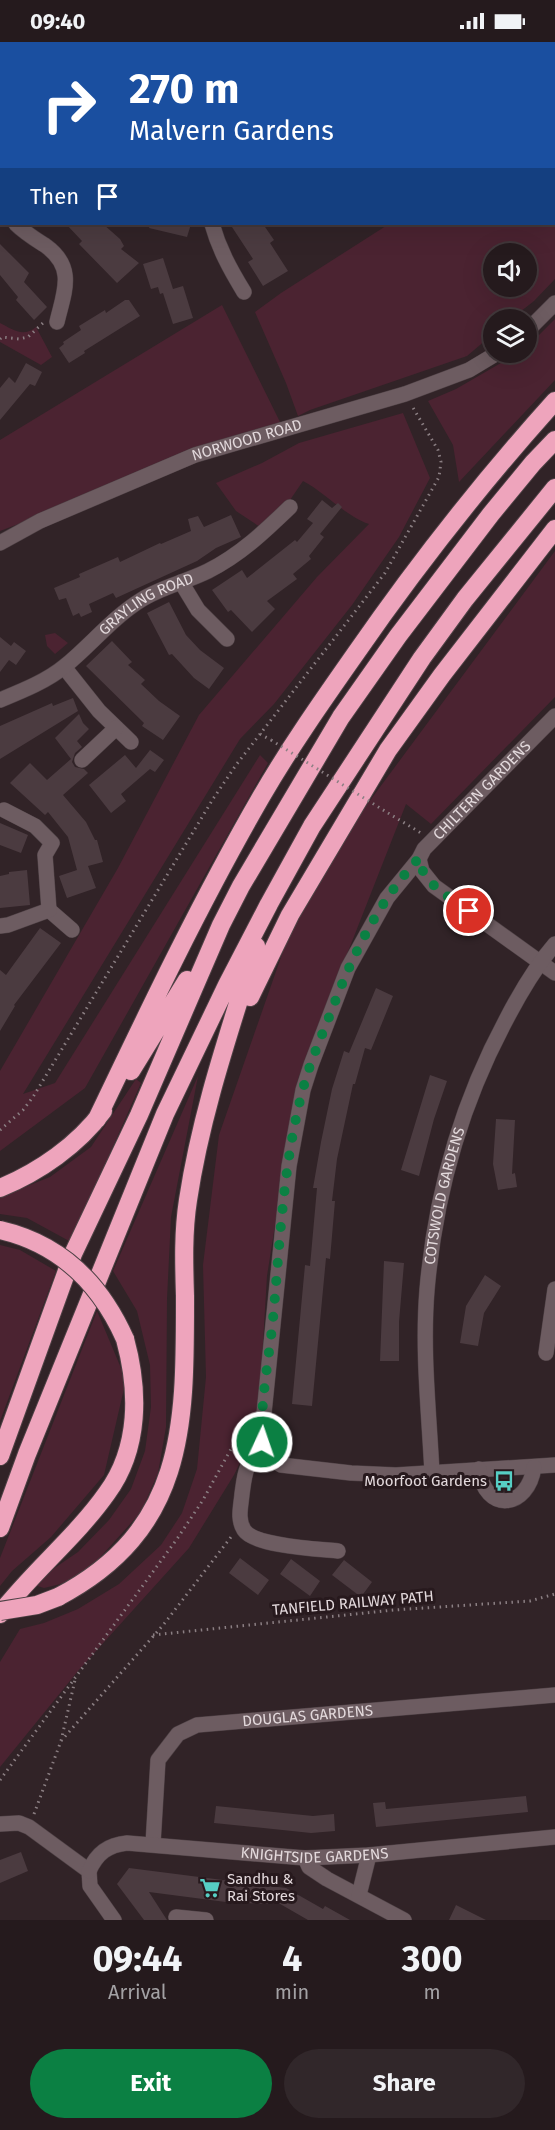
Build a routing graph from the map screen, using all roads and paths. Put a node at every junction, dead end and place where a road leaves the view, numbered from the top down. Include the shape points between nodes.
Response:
1 (17, 225) edge
2 (212, 225) edge
3 (244, 292) dead end
4 (555, 303) edge
5 (58, 319) joint
6 (537, 321) edge
7 (0, 339) edge
8 (483, 360) edge
9 (405, 394) junction
10 (555, 401) edge
11 (555, 427) edge
12 (555, 440) edge
13 (533, 463) junction
14 (555, 488) edge
15 (555, 499) edge
16 (290, 507) dead end
17 (555, 529) edge
18 (516, 536) junction
19 (0, 543) edge
20 (181, 582) junction
21 (227, 639) dead end
22 (64, 667) junction
23 (0, 700) edge
24 (555, 716) edge
25 (116, 728) junction
26 (260, 734) junction
27 (131, 742) dead end
28 (82, 760) dead end
29 (4, 810) dead end
30 (432, 840) junction
31 (419, 858) junction
32 (269, 904) junction
33 (49, 910) junction
34 (221, 925) junction
35 (0, 926) edge
36 (72, 930) dead end
37 (555, 944) edge
38 (539, 962) junction
39 (555, 973) edge
40 (224, 1050) junction
41 (97, 1119) junction
42 (0, 1130) edge
43 (0, 1188) edge
44 (0, 1230) edge
45 (555, 1289) edge
46 (546, 1353) dead end
47 (264, 1404) junction
48 (263, 1449) junction
49 (0, 1455) edge
50 (555, 1465) edge
51 (534, 1467) junction
52 (479, 1469) junction
53 (432, 1473) junction
54 (241, 1523) junction
55 (0, 1528) edge
56 (338, 1551) dead end
57 (555, 1594) edge
58 (0, 1612) edge
59 (153, 1635) junction
60 (76, 1679) junction
61 (555, 1695) edge
62 (61, 1741) junction
63 (0, 1780) edge
64 (0, 1824) edge
65 (29, 1827) junction
66 (555, 1837) edge
67 (153, 1844) junction
68 (369, 1855) junction
69 (305, 1858) junction
70 (88, 1871) junction
71 (359, 1896) junction
72 (177, 1917) dead end
73 (114, 1920) edge
74 (206, 1920) edge
75 (404, 1920) edge

1 - 5 street via 63,264 66,276
2 - 3 street via 227,265
4 - 6 street
5 - 7 path via 48,318 27,337
8 - 9 street, NORWOOD ROAD via 443,381
9 - 19 street, NORWOOD ROAD via 195,455 40,521
9 - 26 path via 438,450 439,477 385,573
10 - 41 highway via 444,533 305,728 218,876
11 - 13 highway
12 - 13 highway
13 - 34 highway via 429,594 341,717
14 - 18 highway
15 - 18 highway
16 - 20 street, GRAYLING ROAD via 232,558
17 - 40 highway via 388,750 290,915
18 - 32 highway via 440,632 383,715 312,826
20 - 21 street via 198,610
20 - 22 street, GRAYLING ROAD via 123,613
22 - 23 street, GRAYLING ROAD
22 - 25 street
24 - 30 street, CHILTERN GARDENS
25 - 27 street
25 - 28 street
26 - 30 path, bridge
26 - 42 path via 213,799 33,1097
29 - 33 street via 35,826 51,843 45,855
30 - 31 street, CHILTERN GARDENS
31 - 38 street via 422,871 434,886
31 - 47 street, CHILTERN GARDENS via 387,898 348,968 303,1090 286,1189
32 - 40 highway
32 - 55 highway via 165,1114
33 - 35 street
33 - 36 street
34 - 41 highway via 124,1083
34 - 49 highway via 139,1115 73,1254
37 - 38 street, COTSWOLD GARDENS
38 - 39 street
38 - 53 street, COTSWOLD GARDENS via 487,1056 470,1097 443,1189 427,1291
40 - 58 highway, bridge via 198,1143 187,1204 183,1401 165,1485 142,1528 103,1569 58,1597
41 - 43 highway via 58,1155
44 - 58 highway, bridge via 54,1252 104,1298 125,1339 135,1391 130,1443 109,1492
45 - 46 street
47 - 48 street, CHILTERN GARDENS
47 - 60 path via 249,1416 203,1500
48 - 53 street via 281,1465 351,1473
48 - 54 street via 248,1464
50 - 51 street
51 - 52 street
51 - 52 street via 529,1487 516,1499 507,1501 485,1491
52 - 53 street
54 - 56 street via 254,1539
54 - 59 path
57 - 59 path, TANFIELD RAILWAY PATH via 530,1601 394,1610
59 - 62 path
60 - 62 path
60 - 63 path
61 - 67 street, DOUGLAS GARDENS via 197,1725 178,1734 158,1760
62 - 65 path
64 - 65 street via 19,1822
65 - 70 street
66 - 68 street, KNIGHTSIDE GARDENS
67 - 69 street, KNIGHTSIDE GARDENS
67 - 70 street, KNIGHTSIDE GARDENS via 116,1844 99,1855
68 - 69 street, KNIGHTSIDE GARDENS
68 - 71 street
69 - 71 street via 309,1867
70 - 73 street via 90,1886
71 - 75 street
72 - 74 street

